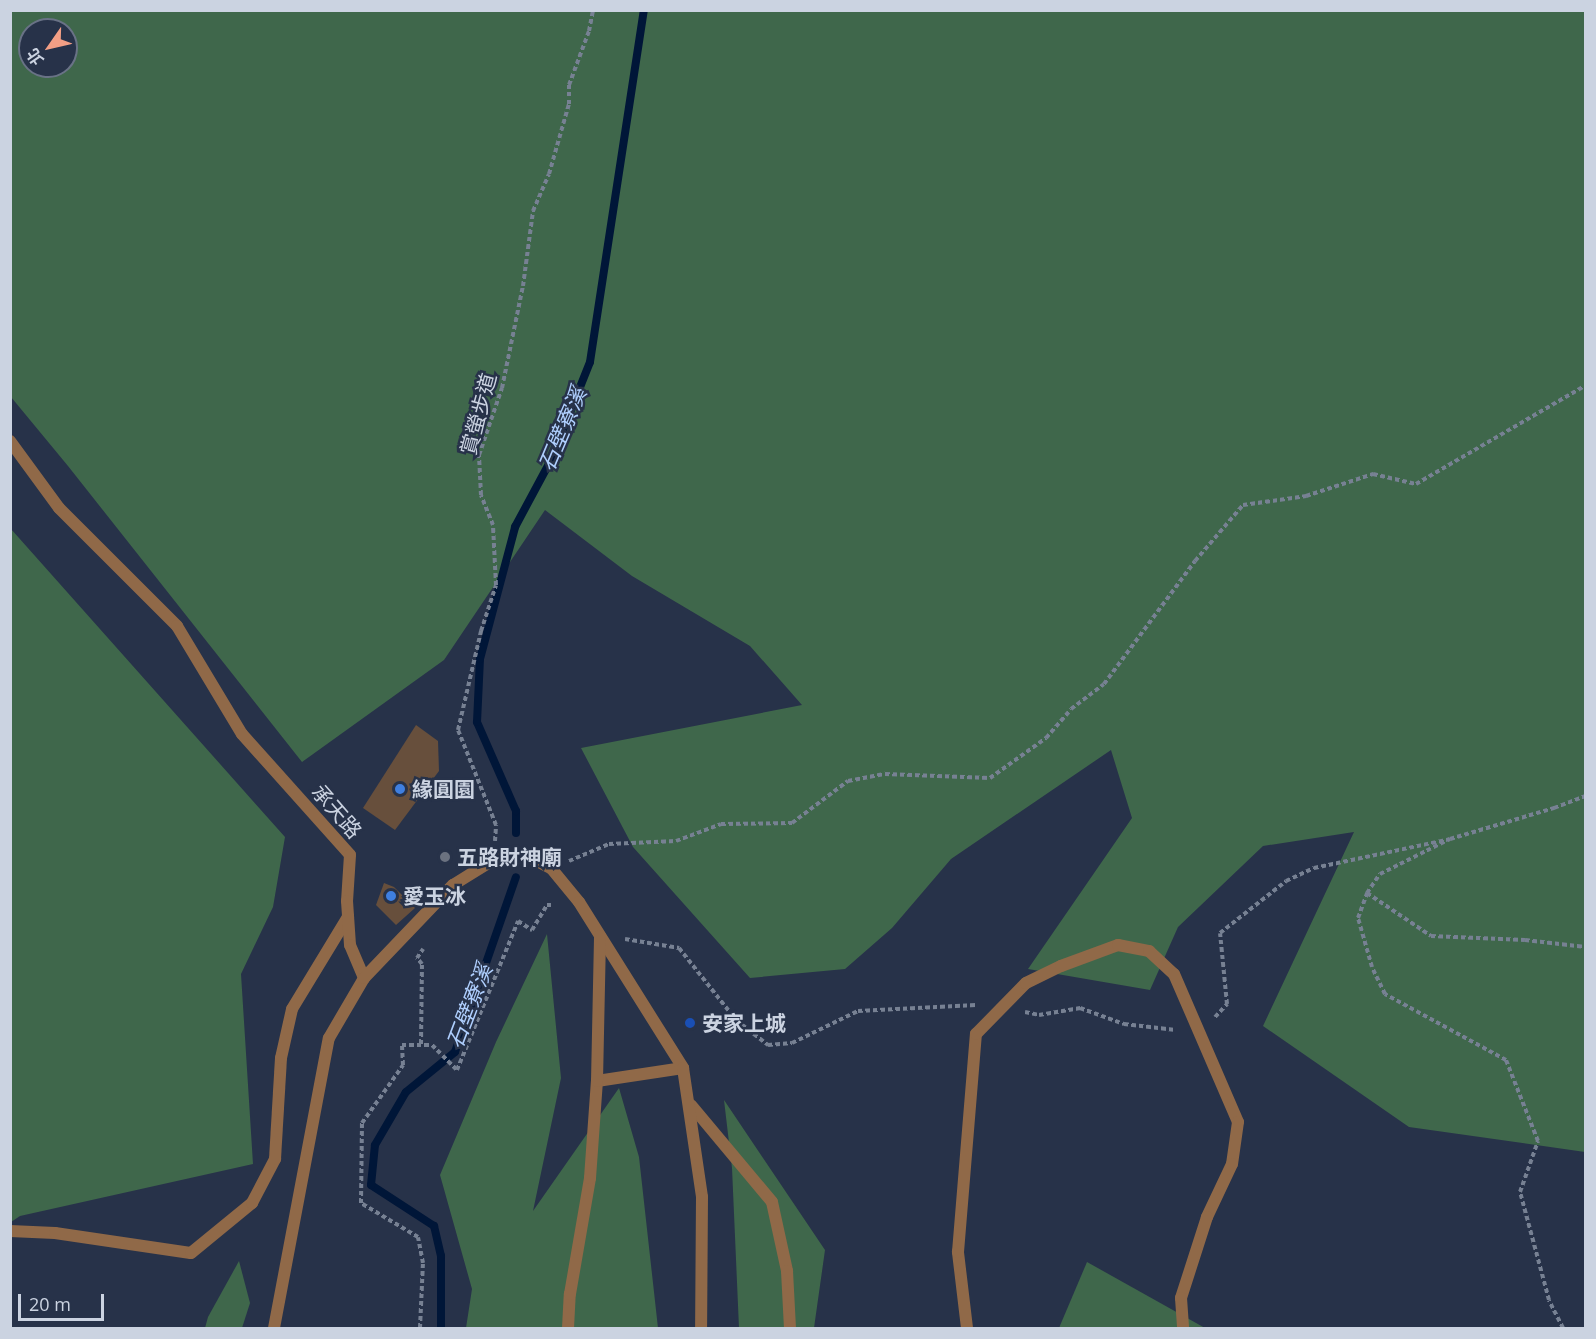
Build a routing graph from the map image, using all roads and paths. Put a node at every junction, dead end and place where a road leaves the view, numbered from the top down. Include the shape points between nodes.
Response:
1 (593, 10) edge
2 (1586, 385) edge
3 (10, 441) edge
4 (1586, 795) edge
5 (495, 860) junction
6 (551, 868) junction
7 (1367, 893) junction
8 (579, 902) junction
9 (348, 917) junction
10 (414, 926) junction
11 (600, 934) junction
12 (1586, 947) edge
13 (364, 978) junction
14 (421, 1044) junction
15 (683, 1068) junction
16 (597, 1081) junction
17 (690, 1104) junction
18 (10, 1231) edge
19 (274, 1329) edge
20 (420, 1329) edge
21 (568, 1329) edge
22 (701, 1329) edge
23 (790, 1329) edge
24 (967, 1329) edge
25 (1183, 1329) edge
26 (1563, 1329) edge

1 - 5 path, 賞螢步道 via 569,85 569,105 549,174 533,211 523,286 502,388 479,455 481,495 494,525 496,585 458,730 496,825
2 - 6 path via 1416,484 1373,474 1306,496 1244,505 1182,578 1104,684 1071,709 1046,738 990,778 885,774 848,781 792,822 721,824 676,841 609,844
3 - 9 street, 承天路 via 59,508 177,626 243,734 350,855
4 - 7 path via 1450,839 1380,874
5 - 6 street via 529,857
5 - 10 street via 453,885
6 - 8 street
7 - 12 path via 1431,936
7 - 26 path via 1358,918 1372,967 1385,994 1506,1060 1538,1141 1520,1192 1550,1300
8 - 11 street
8 - 14 path via 546,906 532,930 518,921 457,1070 432,1045
9 - 13 street, 承天路 via 350,945
9 - 18 street via 292,1009 281,1058 275,1159 252,1203 191,1253 55,1233
10 - 13 street
10 - 14 path via 429,940 417,958 422,964
11 - 15 street
11 - 16 street
13 - 19 street via 329,1038
14 - 20 path via 402,1045 403,1065 363,1123 361,1203 418,1237 423,1263
15 - 16 street
15 - 17 street
16 - 21 street via 590,1178 570,1294
17 - 22 street via 702,1197
17 - 23 street via 772,1202 786,1271
24 - 25 street via 958,1252 976,1034 1026,983 1118,945 1149,951 1174,974 1238,1122 1232,1164 1207,1217 1181,1298

